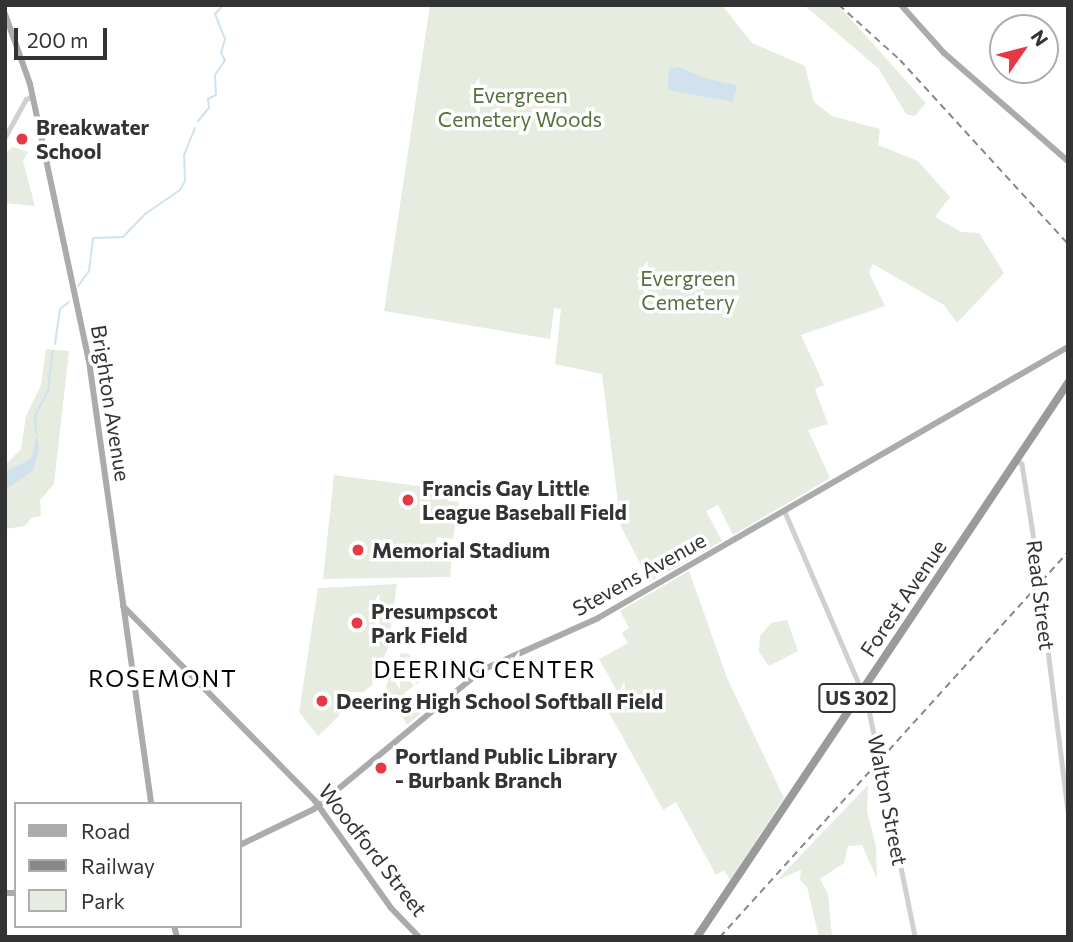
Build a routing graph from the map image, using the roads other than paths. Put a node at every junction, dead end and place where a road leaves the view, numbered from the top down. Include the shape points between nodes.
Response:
1 (901, 5) edge
2 (5, 14) edge
3 (32, 97) junction
4 (5, 137) edge
5 (1068, 161) edge
6 (1068, 347) edge
7 (1068, 383) edge
8 (1019, 462) junction
9 (785, 512) junction
10 (123, 606) junction
11 (862, 690) junction
12 (151, 802) edge
13 (318, 805) junction
14 (1068, 810) edge
15 (242, 844) edge
16 (419, 937) edge
17 (697, 937) edge
18 (915, 937) edge

1 - 5 main road via 946,54
2 - 3 main road, Brighton Avenue
3 - 4 street via 26,99
3 - 10 main road, Brighton Avenue via 89,361
6 - 9 main road, Stevens Avenue
7 - 8 highway, Forest Avenue / US 302
8 - 11 highway, Forest Avenue / US 302
8 - 14 street, Read Street
9 - 11 street, Walton Street
9 - 13 main road, Stevens Avenue via 598,618 485,669
10 - 12 main road, Brighton Avenue
10 - 13 main road, Woodford Street
11 - 17 highway, Forest Avenue / US 302
11 - 18 street, Walton Street
13 - 15 main road, Stevens Avenue
13 - 16 main road, Woodford Street via 391,908

